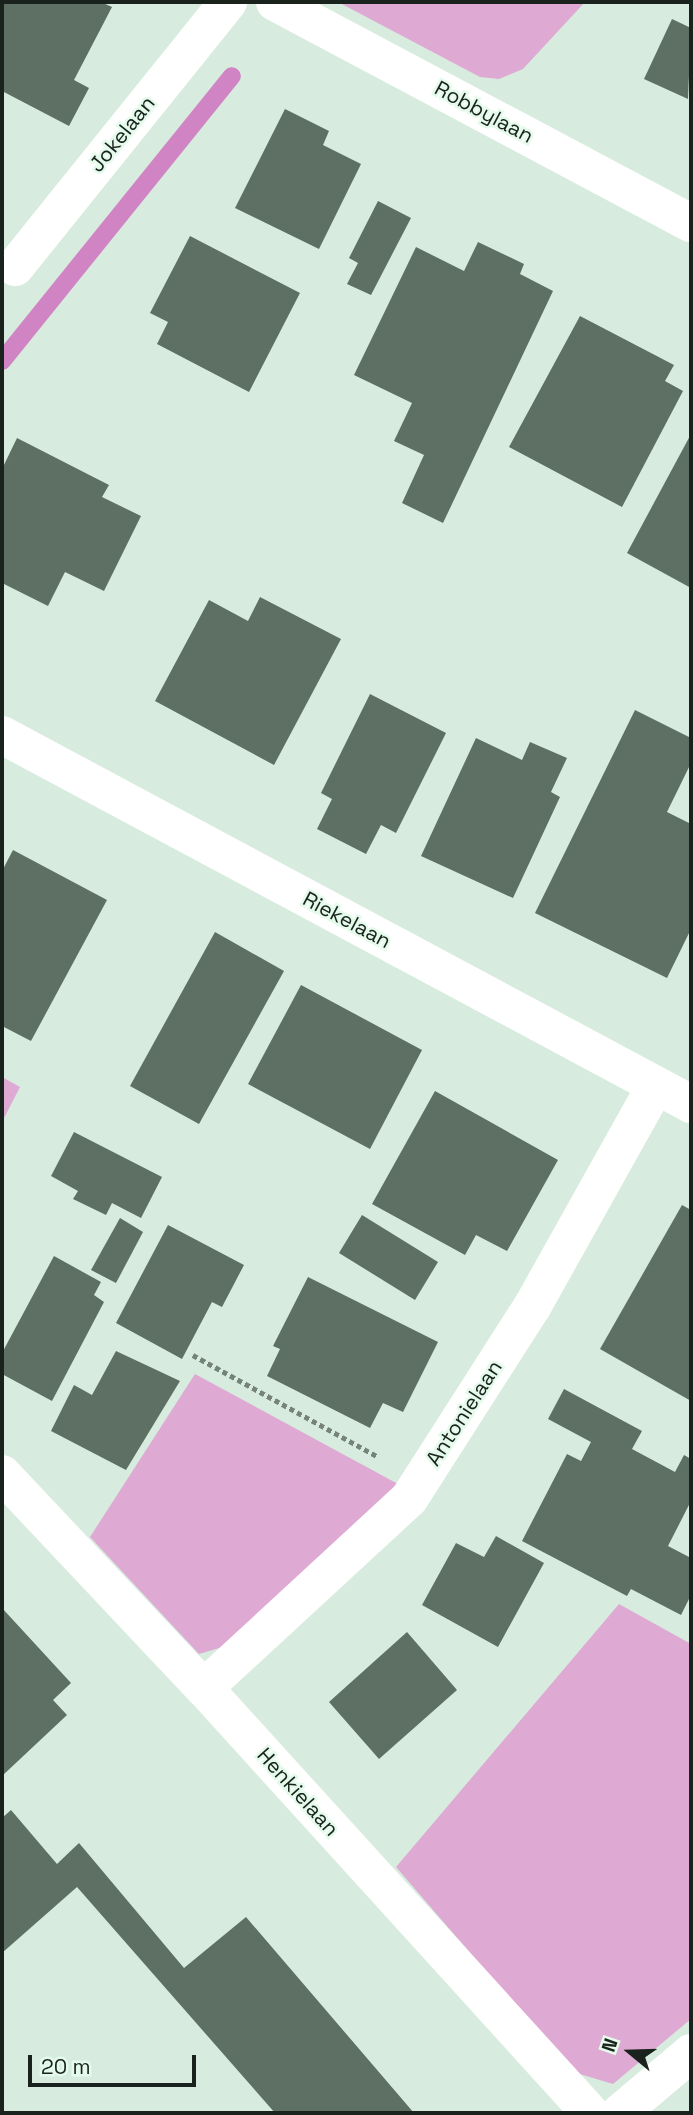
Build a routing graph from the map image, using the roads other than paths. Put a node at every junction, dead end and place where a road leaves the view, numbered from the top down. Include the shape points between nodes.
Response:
1 (228, 2) edge
2 (275, 2) edge
3 (691, 223) edge
4 (15, 267) dead end
5 (2, 735) edge
6 (656, 1085) junction
7 (691, 1104) edge
8 (2, 1474) edge
9 (204, 1688) junction
10 (691, 2053) edge
11 (590, 2113) edge
12 (620, 2113) edge

1 - 4 street, Jokelaan
2 - 3 street, Robbylaan
5 - 6 street, Riekelaan
6 - 7 street, Riekelaan
6 - 9 street, Antonielaan via 532,1307 409,1499
8 - 9 street, Henkielaan
9 - 11 street, Henkielaan
10 - 12 street

